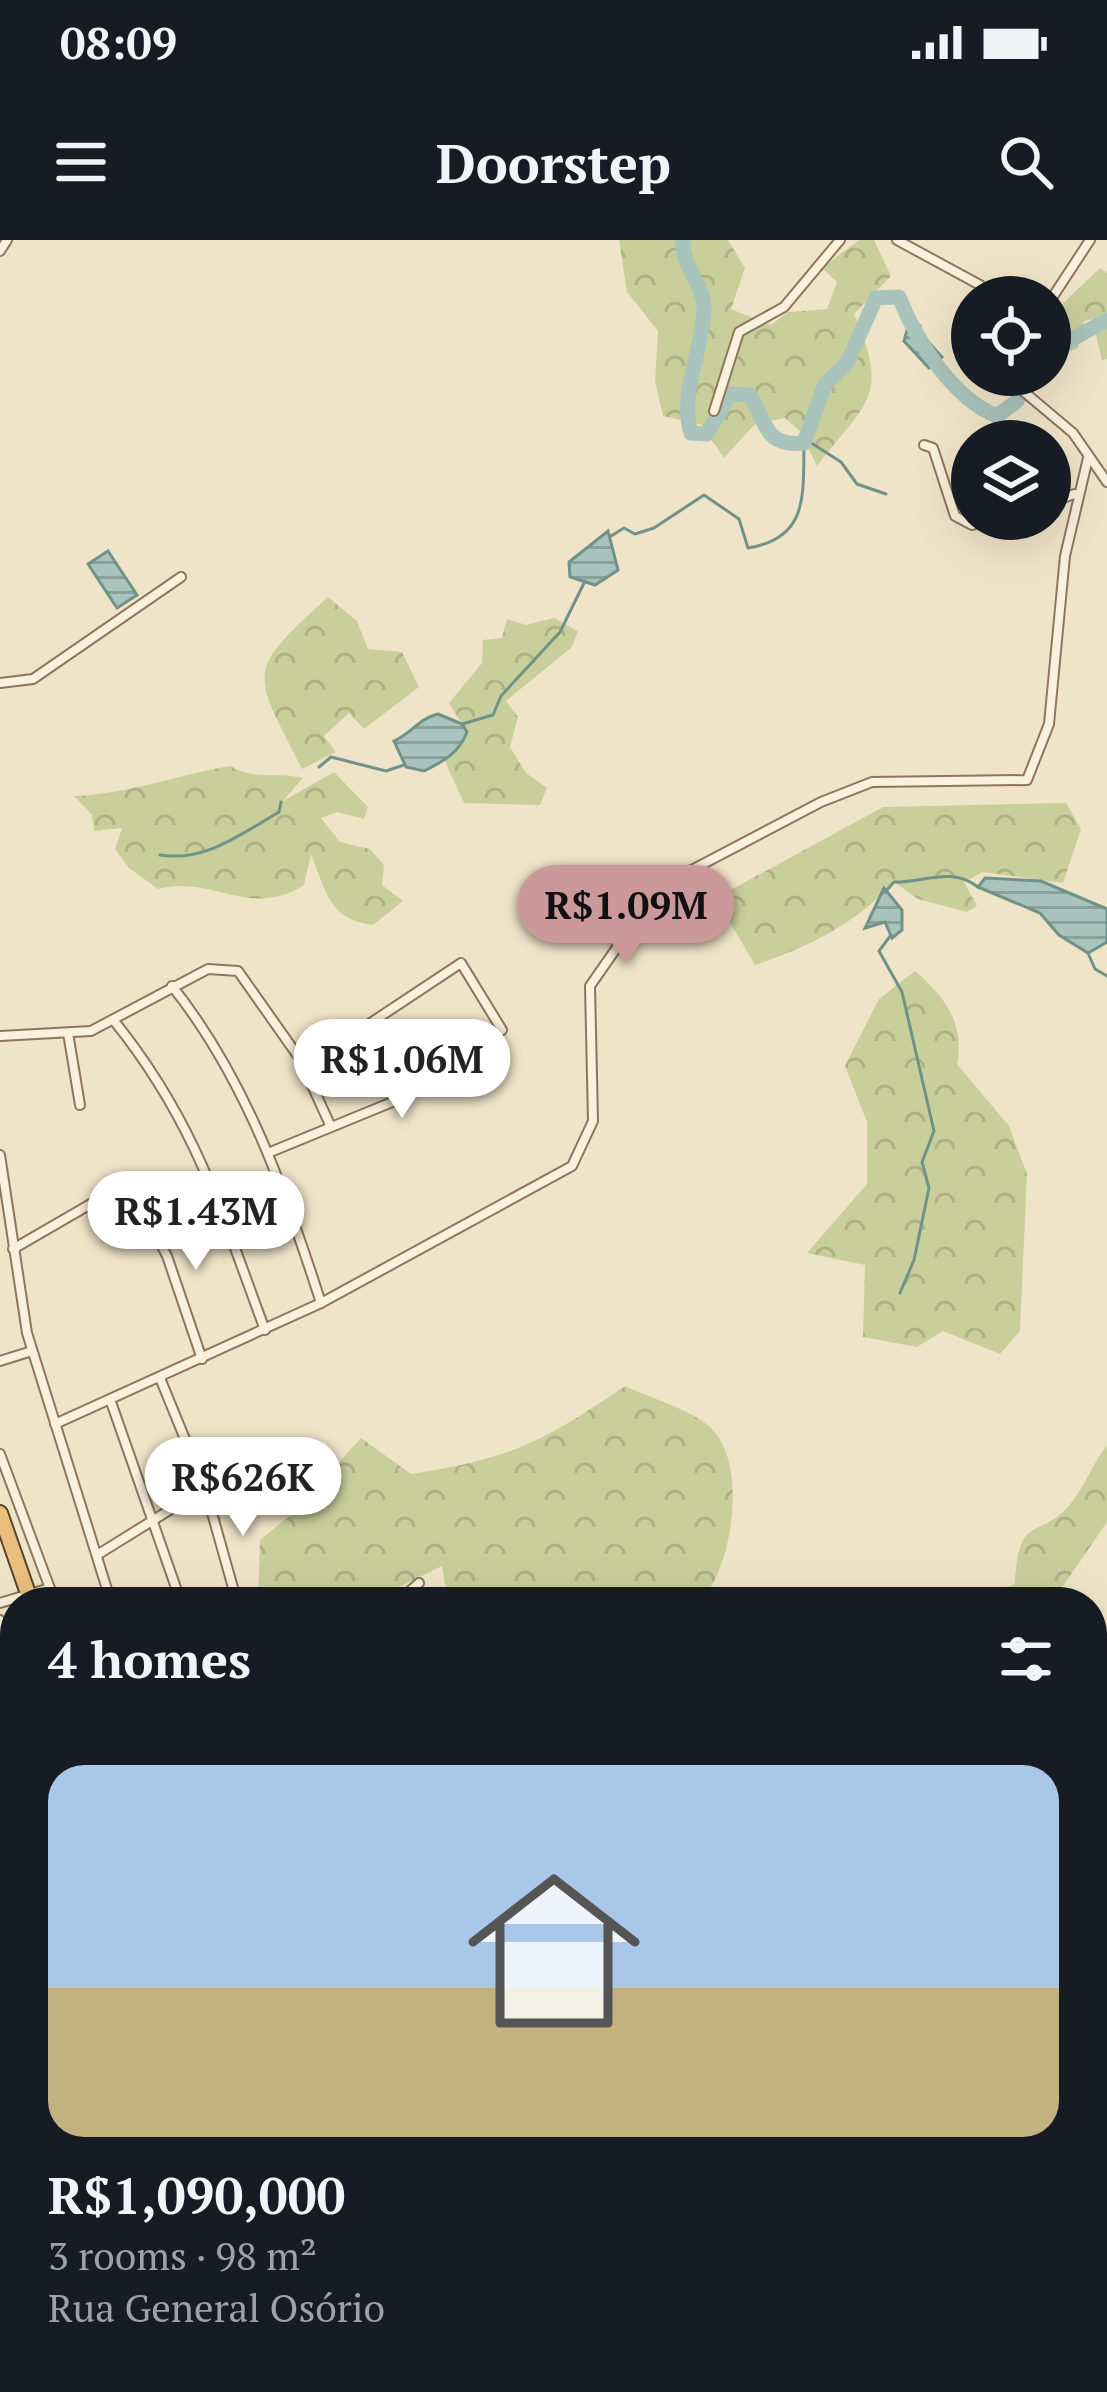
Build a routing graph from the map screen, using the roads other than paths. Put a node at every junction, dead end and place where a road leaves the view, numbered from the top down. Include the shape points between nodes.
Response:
1 (8, 240) edge
2 (840, 240) edge
3 (897, 240) edge
4 (1090, 240) edge
5 (0, 250) edge
6 (963, 276) edge
7 (1066, 276) edge
8 (1026, 396) edge
9 (714, 411) dead end
10 (924, 445) dead end
11 (1088, 458) junction
12 (1107, 480) edge
13 (1075, 494) junction
14 (1071, 495) edge
15 (951, 501) edge
16 (181, 577) dead end
17 (0, 683) edge
18 (172, 986) junction
19 (115, 1022) junction
20 (68, 1034) junction
21 (0, 1036) edge
22 (300, 1059) junction
23 (80, 1105) dead end
24 (331, 1127) junction
25 (268, 1153) junction
26 (0, 1154) edge
27 (107, 1194) dead end
28 (142, 1208) dead end
29 (13, 1249) junction
30 (321, 1303) junction
31 (265, 1330) junction
32 (32, 1351) junction
33 (202, 1359) junction
34 (0, 1361) edge
35 (160, 1378) junction
36 (112, 1402) junction
37 (56, 1424) junction
38 (0, 1454) edge
39 (226, 1475) dead end
40 (205, 1488) junction
41 (0, 1513) edge
42 (153, 1520) junction
43 (97, 1555) junction
44 (419, 1583) dead end
45 (26, 1587) edge
46 (50, 1587) edge
47 (107, 1587) edge
48 (176, 1587) edge
49 (233, 1587) edge
50 (414, 1587) edge

1 - 5 street
2 - 9 street via 784,307 739,332
3 - 6 street
4 - 7 street
8 - 11 street via 1073,433
10 - 15 street via 934,448
11 - 12 street
11 - 13 street
13 - 14 street
13 - 30 street via 1049,724 1027,779 872,782 684,874 643,910 593,978 593,1121 572,1166
16 - 17 street via 33,679
18 - 19 street
18 - 22 street via 208,969 238,971
18 - 25 street
19 - 20 street
19 - 31 street via 199,1150
20 - 21 street
20 - 23 street
22 - 24 street
22 - 24 street via 461,963 502,1030 402,1098
24 - 25 street
25 - 30 street
26 - 29 street
27 - 29 street
28 - 33 street
29 - 32 street
30 - 31 street
31 - 33 street
32 - 34 street
32 - 37 street
33 - 35 street
35 - 36 street
35 - 40 street
36 - 37 street
36 - 42 street
37 - 43 street
38 - 46 street
39 - 40 street
40 - 42 street
40 - 49 street
41 - 45 highway
42 - 43 street
42 - 48 street
43 - 47 street
44 - 50 street

